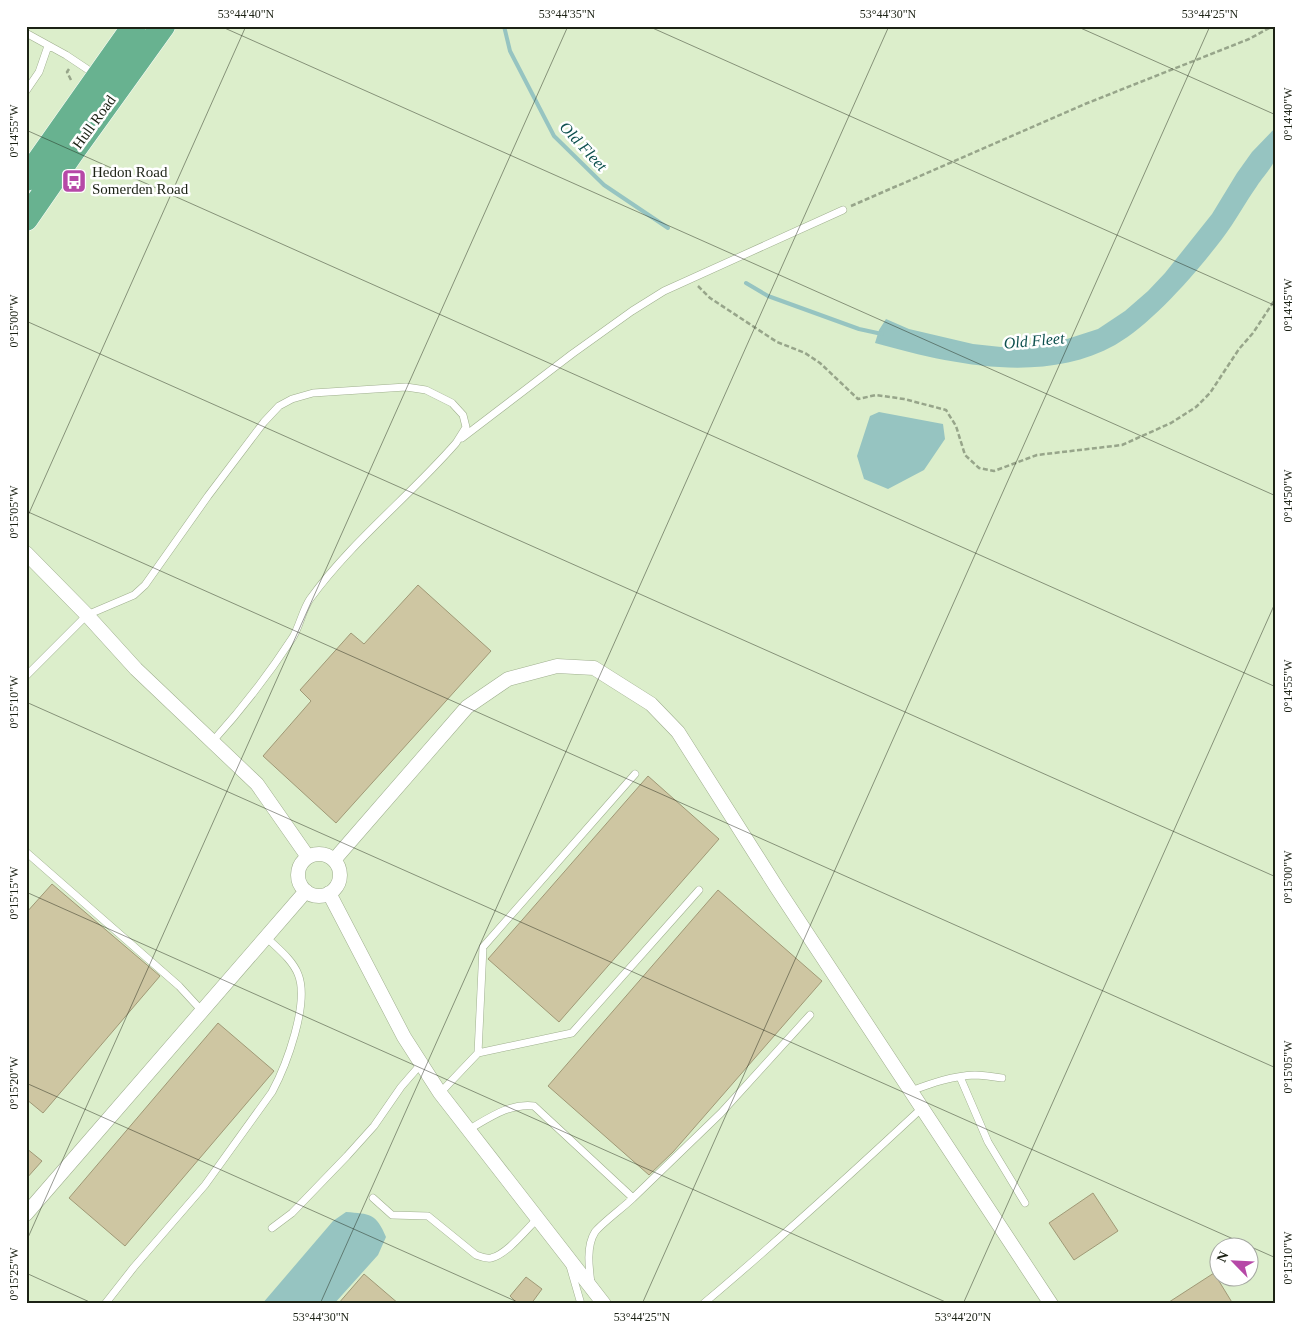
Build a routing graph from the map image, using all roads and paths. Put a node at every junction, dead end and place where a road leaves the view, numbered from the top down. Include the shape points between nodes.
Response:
1 (134, 26) edge
2 (163, 26) edge
3 (1273, 26) edge
4 (26, 33) edge
5 (48, 46) junction
6 (98, 77) junction
7 (26, 91) edge
8 (26, 179) edge
9 (843, 210) joint
10 (26, 219) edge
11 (691, 279) junction
12 (1276, 298) edge
13 (456, 444) junction
14 (26, 553) edge
15 (87, 615) junction
16 (26, 676) edge
17 (212, 742) junction
18 (635, 774) dead end
19 (26, 852) edge
20 (308, 857) junction
21 (334, 860) junction
22 (699, 890) dead end
23 (306, 891) junction
24 (329, 893) junction
25 (266, 937) junction
26 (202, 1011) junction
27 (810, 1015) dead end
28 (478, 1053) junction
29 (422, 1064) junction
30 (960, 1077) junction
31 (1002, 1078) dead end
32 (911, 1091) junction
33 (440, 1093) junction
34 (922, 1108) junction
35 (468, 1131) junction
36 (373, 1198) dead end
37 (633, 1198) junction
38 (1025, 1204) dead end
39 (26, 1214) edge
40 (537, 1218) junction
41 (272, 1228) dead end
42 (564, 1253) junction
43 (592, 1288) junction
44 (105, 1304) edge
45 (581, 1304) edge
46 (604, 1304) edge
47 (703, 1304) edge
48 (1051, 1304) edge

1 - 6 highway, Hull Road
2 - 10 highway, Hull Road
3 - 9 path via 1249,40 1085,104
4 - 5 lane
5 - 6 lane
5 - 7 lane via 39,72
6 - 8 highway, Hull Road
9 - 11 lane
11 - 12 path via 710,298 777,342 805,353 858,399 876,395 946,410 956,426 965,455 979,468 994,472 1037,455 1122,444 1171,423 1196,407 1210,393
11 - 13 lane via 632,311
13 - 15 lane via 466,427 463,415 452,403 426,390 406,387 313,393 292,399 279,406 264,422 145,585 134,595
13 - 17 lane via 348,554 322,585 309,601 294,634 264,681
14 - 15 street
15 - 16 lane
15 - 17 street via 136,669
17 - 20 street via 257,784
18 - 28 lane via 483,947
19 - 26 lane via 179,986
20 - 21 street via 322,854
20 - 23 street via 298,873 301,886
21 - 24 street via 340,878
21 - 32 street via 467,707 508,679 557,666 594,668 651,704 678,732
22 - 28 lane via 572,1033
23 - 24 street via 317,896
23 - 25 street
24 - 29 street via 404,1037
25 - 26 street
25 - 44 lane via 286,956 298,974 301,987 296,1030 281,1076 205,1185
26 - 39 street
27 - 37 lane via 721,1114
28 - 33 lane
29 - 33 street
29 - 41 lane via 347,1156 292,1213
30 - 31 lane
30 - 32 lane via 940,1080
30 - 38 lane via 988,1142
32 - 34 street
33 - 35 street
34 - 47 lane via 836,1189
34 - 48 street
35 - 37 lane via 496,1113 523,1104 534,1106
35 - 40 street
36 - 40 lane via 392,1214 428,1216 484,1258 496,1256 506,1249
37 - 43 lane via 595,1233 589,1266
40 - 42 street
42 - 43 street
42 - 45 lane
43 - 46 street

